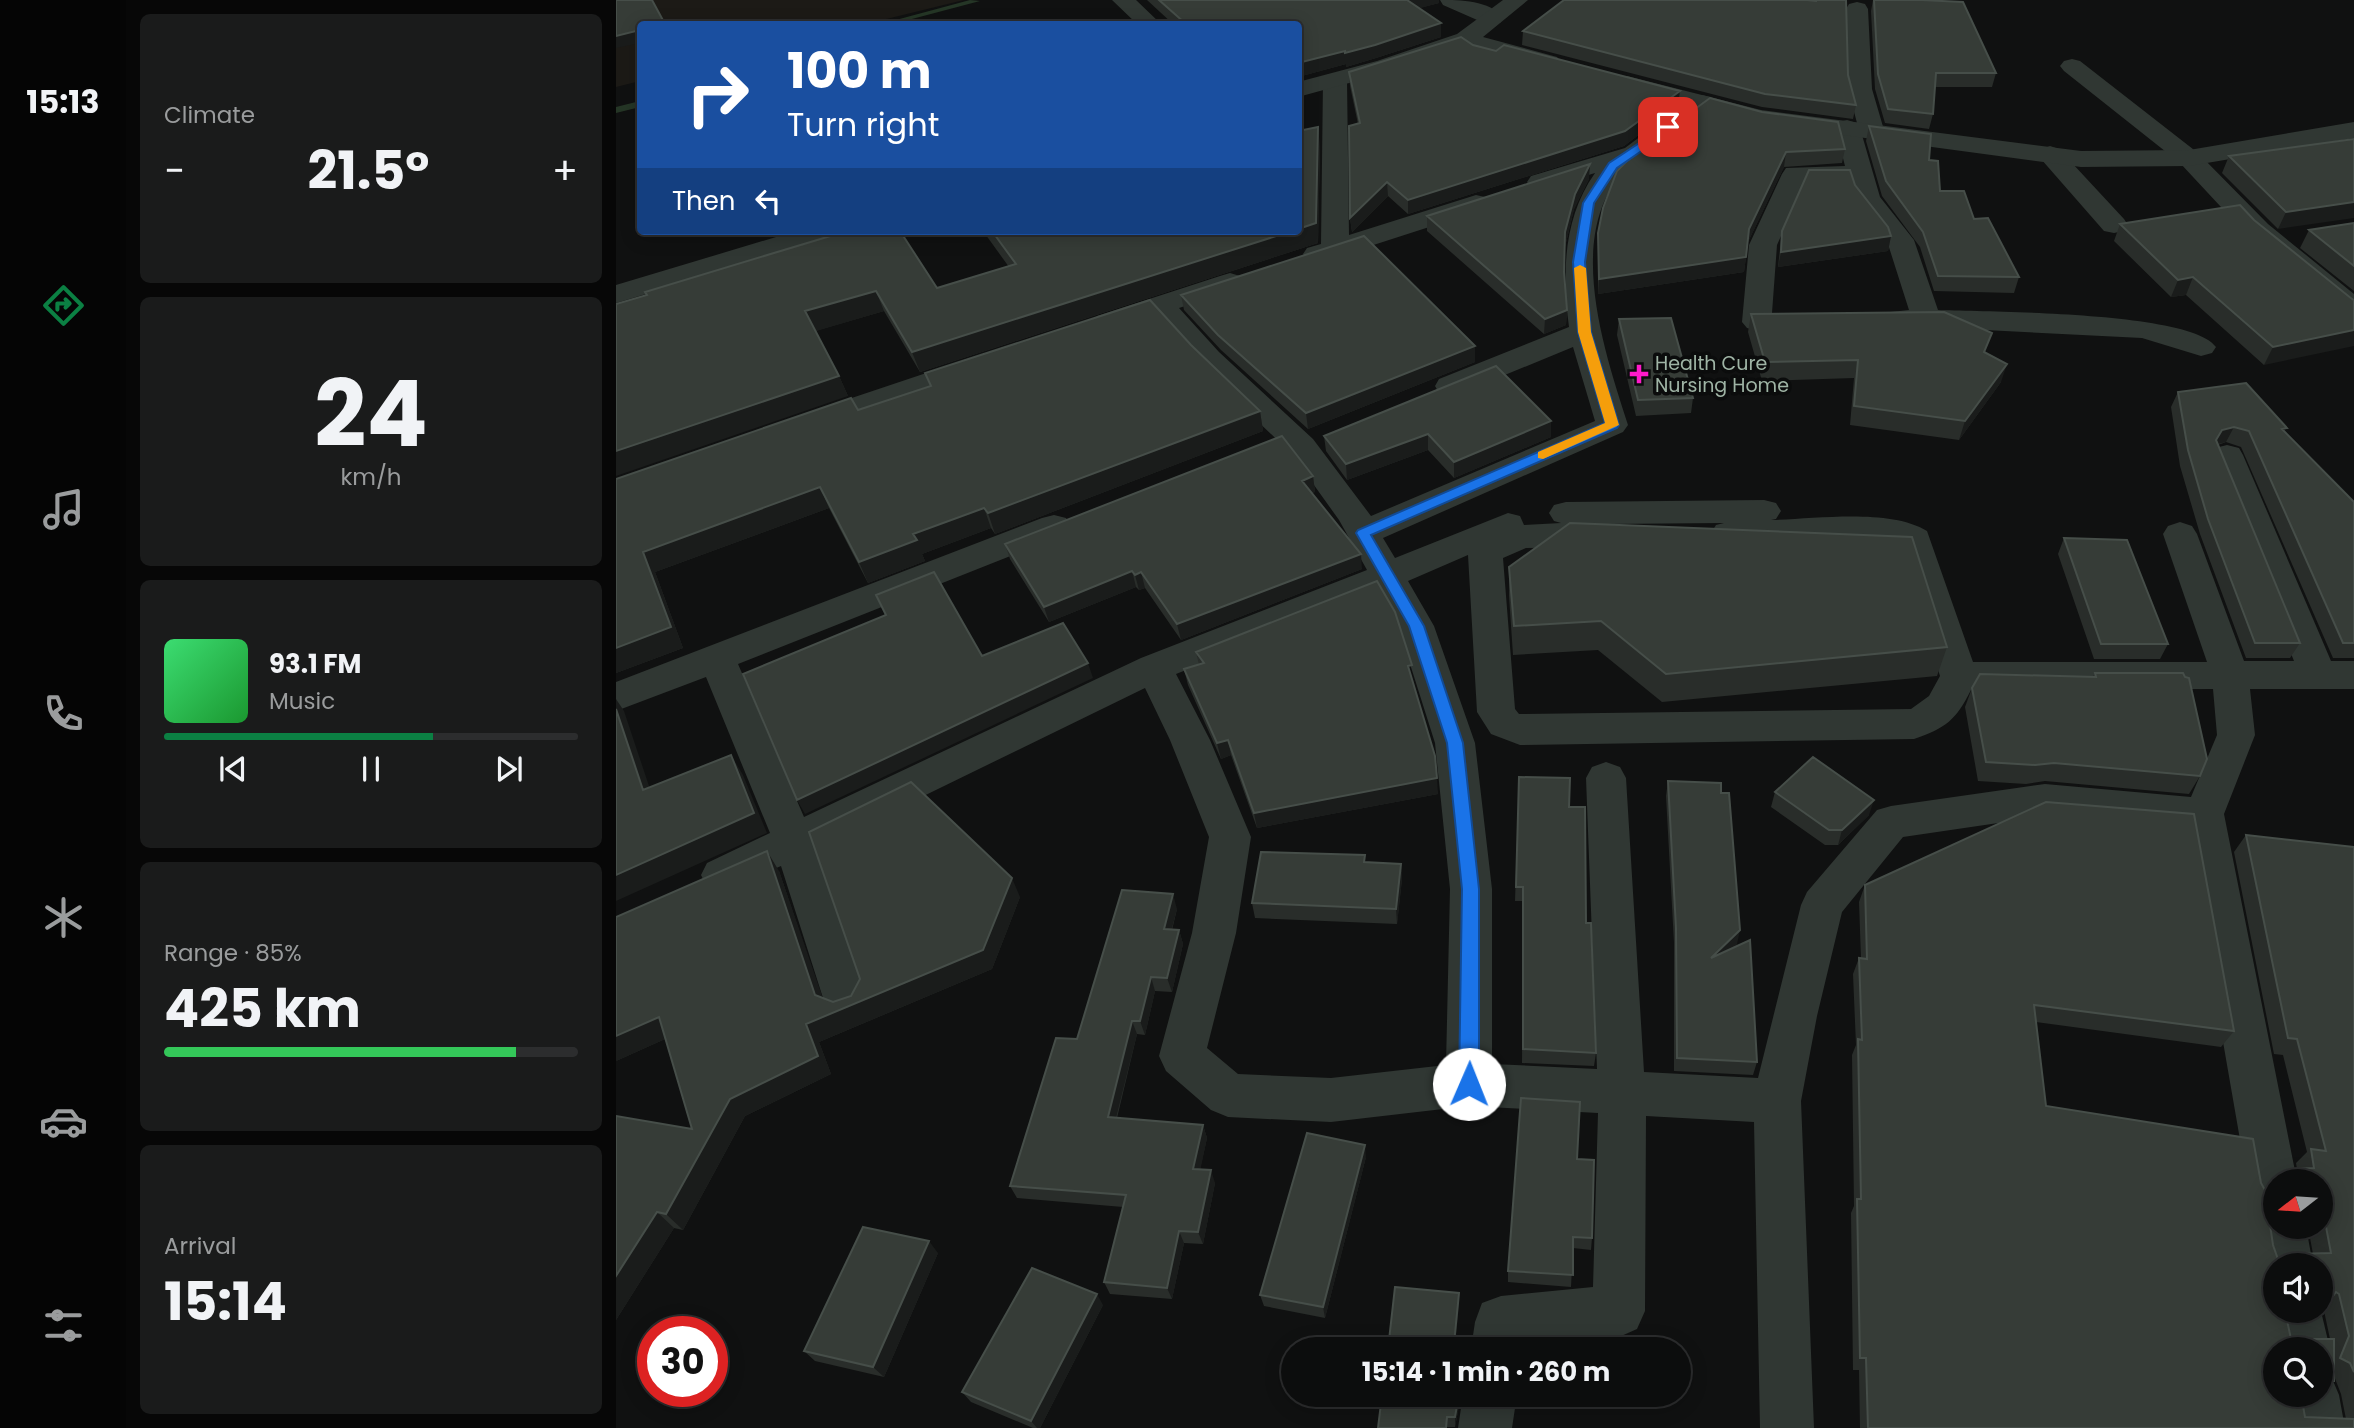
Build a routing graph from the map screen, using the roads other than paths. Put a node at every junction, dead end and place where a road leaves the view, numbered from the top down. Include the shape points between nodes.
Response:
1 (1123, 0) edge
2 (1451, 0) edge
3 (1517, 0) edge
4 (1857, 9) dead end
5 (1492, 18) junction
6 (1147, 21) edge
7 (1465, 39) junction
8 (2072, 66) dead end
9 (1568, 67) edge
10 (1607, 78) edge
11 (1335, 80) junction
12 (1302, 89) edge
13 (1702, 102) junction
14 (1859, 129) junction
15 (2354, 130) edge
16 (1634, 153) junction
17 (2050, 154) junction
18 (2189, 158) junction
19 (1860, 174) junction
20 (2113, 225) dead end
21 (812, 235) edge
22 (2299, 236) edge
23 (2271, 241) junction
24 (1335, 247) junction
25 (616, 294) edge
26 (1160, 305) junction
27 (2354, 309) edge
28 (1926, 318) junction
29 (1822, 320) edge
30 (1860, 320) edge
31 (1082, 330) edge
32 (1584, 332) junction
33 (2201, 347) dead end
34 (1004, 356) edge
35 (1417, 400) edge
36 (784, 432) edge
37 (1306, 439) junction
38 (1252, 450) edge
39 (2227, 455) dead end
40 (1864, 510) dead end
41 (1088, 513) edge
42 (1363, 533) junction
43 (2180, 534) dead end
44 (1389, 575) junction
45 (717, 658) junction
46 (1154, 668) junction
47 (2230, 674) junction
48 (2336, 675) edge
49 (1959, 676) junction
50 (616, 697) edge
51 (1606, 778) dead end
52 (2204, 814) junction
53 (794, 842) junction
54 (687, 891) edge
55 (846, 998) edge
56 (1469, 1084) junction
57 (1622, 1094) junction
58 (1777, 1101) junction
59 (2270, 1169) edge
60 (1499, 1337) edge
61 (1488, 1407) edge
62 (2314, 1407) edge
63 (1485, 1428) edge
64 (1787, 1428) edge
65 (2318, 1428) edge

1 - 6 street
2 - 5 street
3 - 5 street
4 - 14 street
5 - 7 street
7 - 9 street
7 - 11 street
8 - 18 street
10 - 13 street
11 - 12 street
11 - 24 street
13 - 14 street via 1761,117
13 - 16 street
14 - 17 street
14 - 19 street
15 - 18 street
16 - 24 street
16 - 32 street via 1613,166 1589,203 1579,262
17 - 18 street via 2081,159
17 - 20 street
18 - 23 street
19 - 28 street via 1867,198 1900,240
19 - 29 street via 1795,174 1763,245 1757,322
21 - 25 street
22 - 23 street
23 - 27 street
24 - 26 street
26 - 31 street
26 - 37 street via 1208,358
28 - 30 street
28 - 33 street via 2142,329
32 - 35 street
32 - 42 street via 1612,425
34 - 36 street
37 - 38 street
37 - 42 street
39 - 48 street
40 - 44 street via 1533,513
41 - 45 street
42 - 44 street
43 - 47 street
44 - 46 street
44 - 56 street via 1416,626 1455,743 1471,889
45 - 50 street
45 - 53 street
46 - 53 street
46 - 56 street via 1191,740 1230,837 1213,933 1182,1056 1228,1095 1331,1100
47 - 48 street
47 - 49 street
47 - 52 street via 2236,736
49 - 49 street via 1933,718 1914,724 1520,730 1506,724 1496,712 1485,553 1496,544 1520,538 1902,531 1915,539
51 - 57 street
52 - 58 street via 2045,800 1891,822 1822,905
52 - 59 street
53 - 54 street
53 - 55 street
56 - 57 street
57 - 58 street
57 - 60 street via 1619,1311 1501,1322
58 - 64 street
61 - 63 street
62 - 65 street

